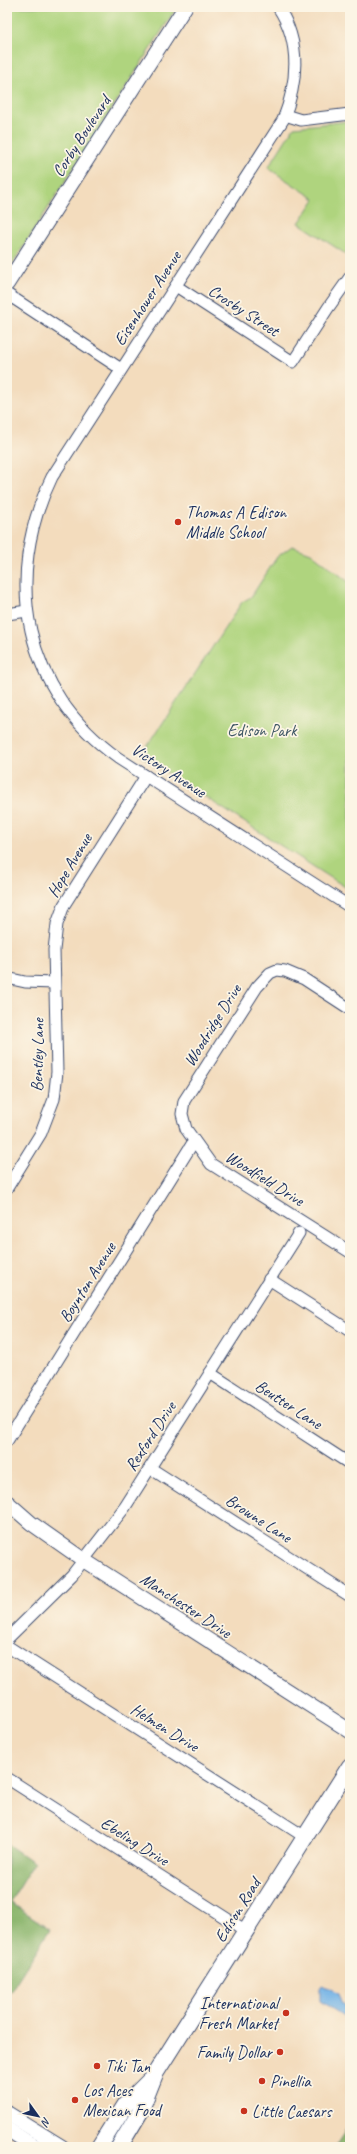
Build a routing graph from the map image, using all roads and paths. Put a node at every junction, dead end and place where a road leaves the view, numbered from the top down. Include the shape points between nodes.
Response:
1 (185, 7) edge
2 (278, 7) edge
3 (350, 114) edge
4 (285, 115) junction
5 (350, 277) edge
6 (7, 284) edge
7 (176, 286) junction
8 (7, 294) edge
9 (121, 369) junction
10 (28, 611) junction
11 (7, 614) edge
12 (146, 776) junction
13 (350, 907) edge
14 (7, 978) edge
15 (54, 983) junction
16 (350, 1009) edge
17 (182, 1114) joint
18 (194, 1141) junction
19 (7, 1188) edge
20 (299, 1232) dead end
21 (350, 1252) edge
22 (269, 1279) junction
23 (350, 1331) edge
24 (210, 1373) junction
25 (7, 1441) edge
26 (350, 1464) edge
27 (150, 1468) junction
28 (7, 1502) edge
29 (84, 1561) junction
30 (350, 1596) edge
31 (7, 1639) edge
32 (7, 1646) edge
33 (350, 1732) edge
34 (350, 1766) edge
35 (7, 1778) edge
36 (305, 1837) junction
37 (246, 1931) junction
38 (155, 2074) junction
39 (7, 2113) edge
40 (7, 2129) edge
41 (35, 2147) edge
42 (62, 2147) edge
43 (99, 2147) edge
44 (119, 2147) edge

1 - 6 street, Corby Boulevard
2 - 4 street, Eisenhower Avenue via 286,20 296,66 295,83
3 - 4 street via 301,120
4 - 7 street, Eisenhower Avenue
5 - 7 street, Crosby Street via 293,362
7 - 9 street, Eisenhower Avenue
8 - 9 street
9 - 10 street, Eisenhower Avenue via 52,476 44,494 32,526 28,548 25,571
10 - 11 street
10 - 12 street, Victory Avenue via 43,665 65,706 92,737
12 - 13 street, Victory Avenue
12 - 15 street, Hope Avenue via 64,905 55,935
14 - 15 street via 25,982
15 - 19 street, Bentley Lane via 57,1072 54,1099 41,1133
16 - 17 street, Woodridge Drive via 304,979 285,971 277,970 262,979 184,1101
17 - 18 street, Woodfield Drive via 186,1129
18 - 21 street, Woodfield Drive via 211,1164
18 - 25 street, Boynton Avenue
20 - 22 street, Rexford Drive
22 - 23 street
22 - 24 street, Rexford Drive
24 - 26 street, Beutter Lane
24 - 27 street, Rexford Drive
27 - 29 street, Rexford Drive via 125,1507
27 - 30 street, Browne Lane
28 - 29 street, Manchester Drive via 31,1523
29 - 31 street, Rexford Drive
29 - 33 street, Manchester Drive
32 - 36 street, Helmen Drive
34 - 36 main road, Edison Road
35 - 37 street, Ebeling Drive
36 - 37 main road, Edison Road
37 - 38 main road, Edison Road
38 - 43 main road, Edison Road via 126,2104
38 - 44 main road, Edison Road via 140,2112
39 - 42 street
40 - 41 street

